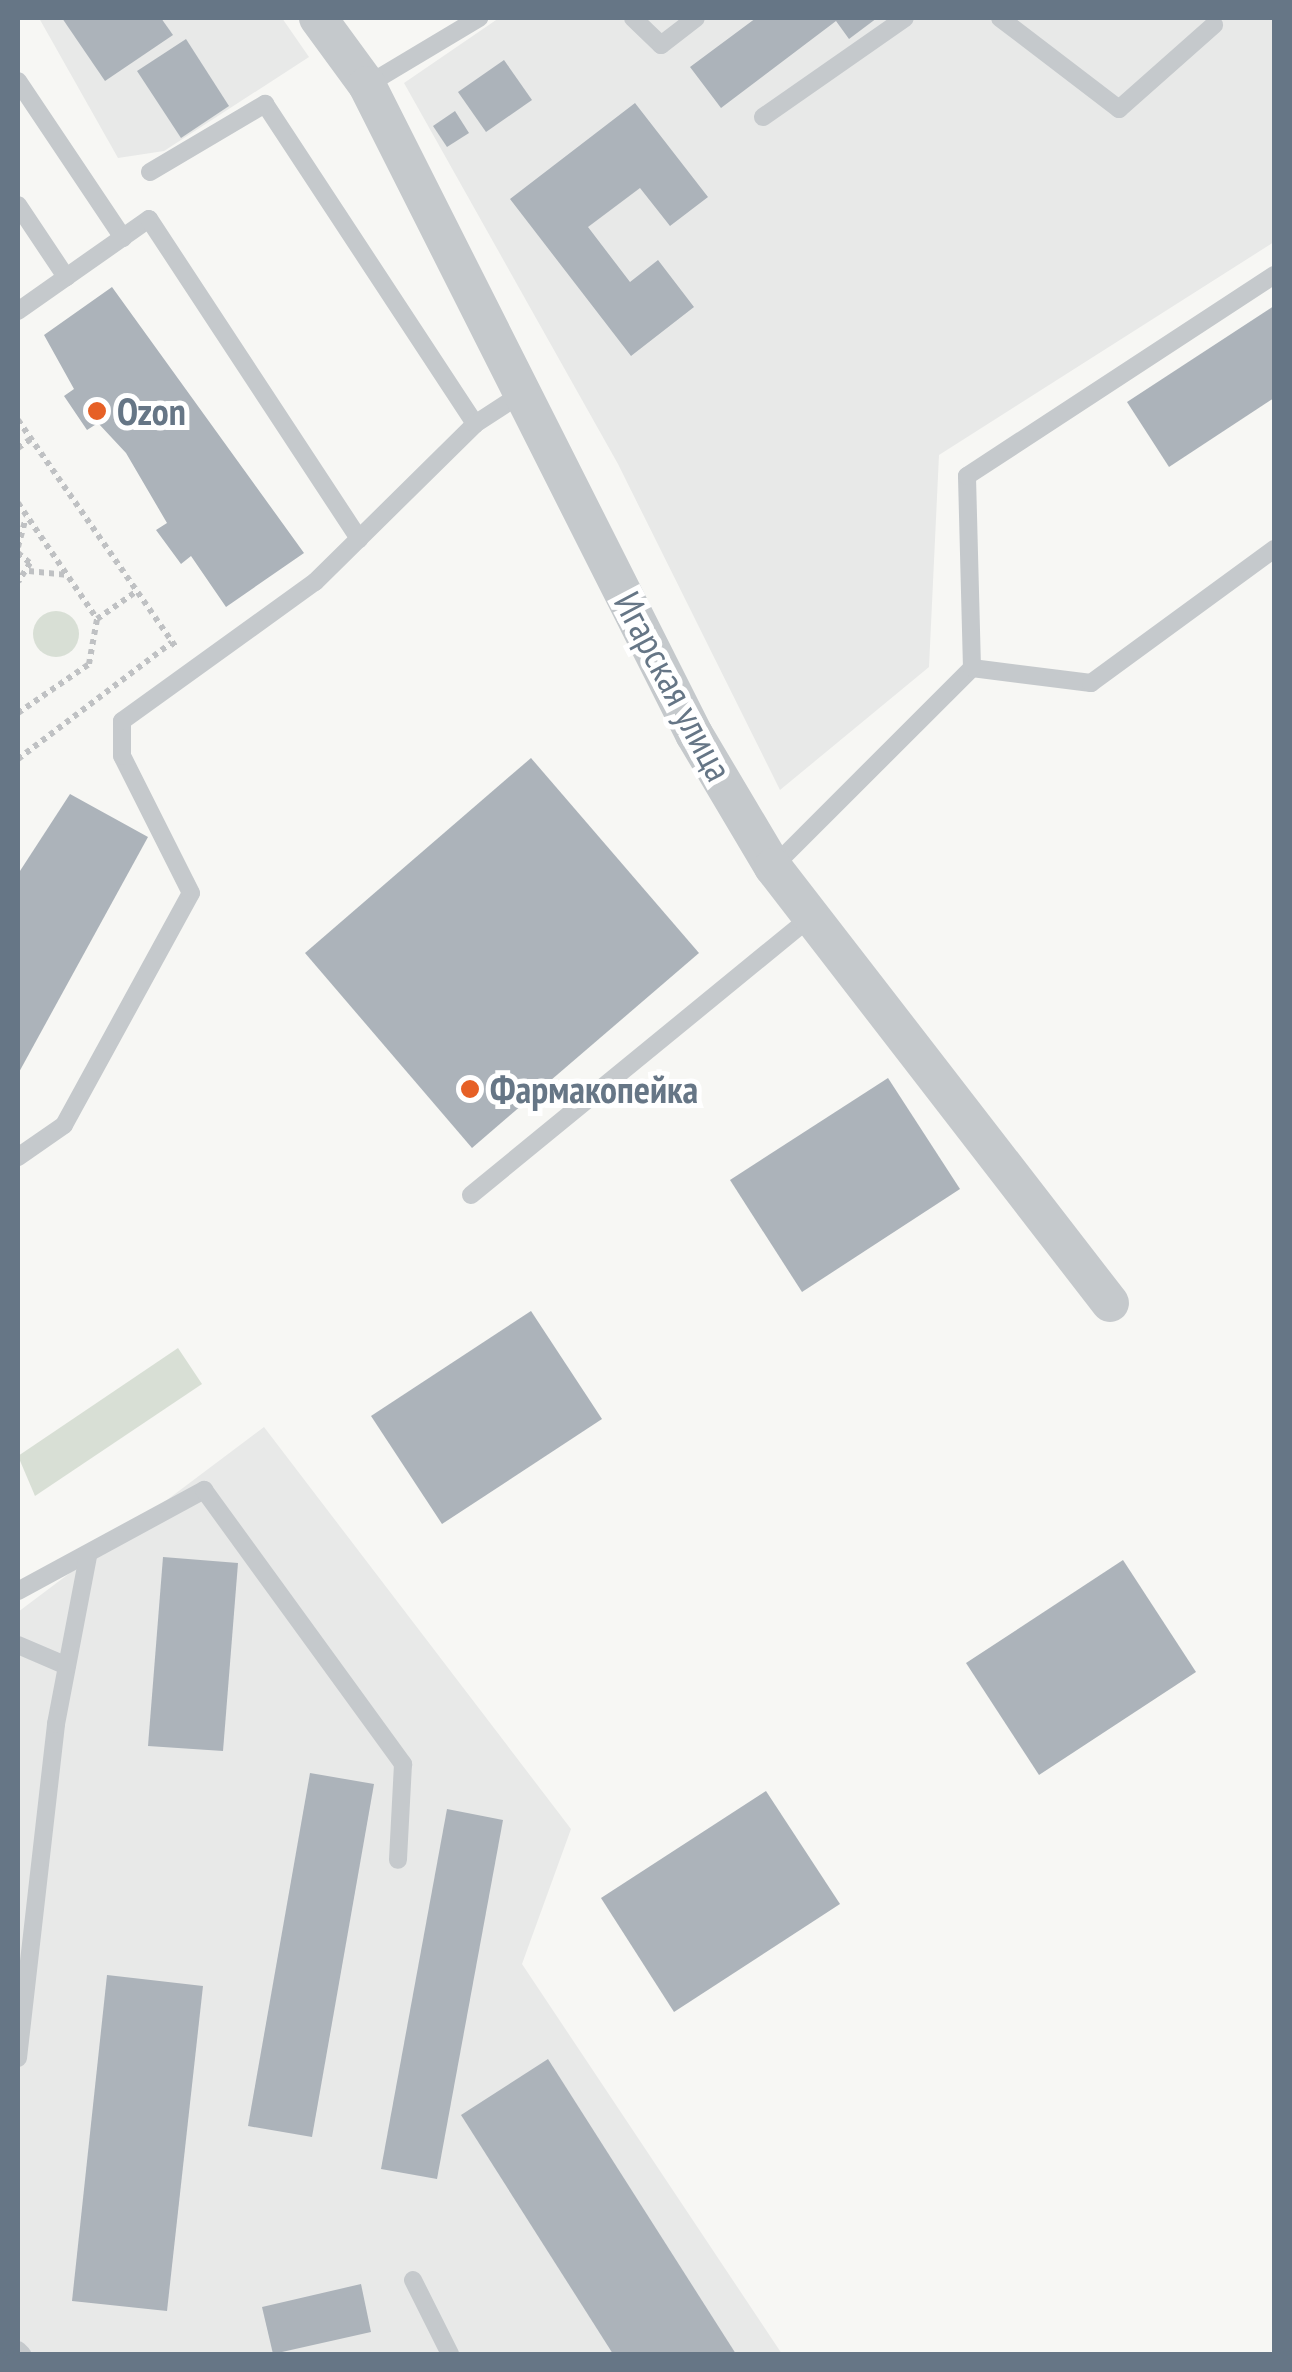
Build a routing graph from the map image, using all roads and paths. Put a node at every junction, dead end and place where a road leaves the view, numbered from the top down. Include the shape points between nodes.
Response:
1 (318, 18) edge
2 (479, 18) edge
3 (633, 18) edge
4 (696, 18) edge
5 (906, 18) edge
6 (1000, 18) edge
7 (1213, 20) edge
8 (18, 82) edge
9 (368, 85) junction
10 (763, 118) dead end
11 (150, 172) dead end
12 (18, 205) edge
13 (122, 238) junction
14 (1274, 275) edge
15 (66, 277) junction
16 (18, 311) edge
17 (524, 392) junction
18 (18, 420) edge
19 (476, 424) junction
20 (31, 439) junction
21 (18, 448) edge
22 (18, 504) edge
23 (26, 516) junction
24 (359, 539) junction
25 (1274, 549) edge
26 (18, 550) edge
27 (29, 570) junction
28 (66, 574) junction
29 (18, 582) edge
30 (137, 592) junction
31 (96, 619) junction
32 (172, 642) junction
33 (191, 668) junction
34 (972, 668) junction
35 (18, 713) edge
36 (18, 759) edge
37 (773, 867) junction
38 (808, 919) junction
39 (18, 1157) edge
40 (472, 1195) dead end
41 (1110, 1304) dead end
42 (88, 1558) junction
43 (18, 1591) edge
44 (18, 1645) edge
45 (67, 1666) junction
46 (398, 1860) dead end
47 (18, 2058) edge
48 (413, 2280) dead end
49 (450, 2354) edge

1 - 9 street, Игарская улица
2 - 9 lane
3 - 4 lane via 661,46
5 - 10 lane
6 - 7 lane via 1119,109
8 - 13 lane
9 - 17 street, Игарская улица
11 - 19 lane via 265,104
12 - 15 lane
13 - 15 lane
13 - 24 lane via 149,219
14 - 34 lane via 967,476
15 - 16 lane
17 - 19 lane
17 - 37 street, Игарская улица via 694,734
18 - 20 path
19 - 24 lane
20 - 21 path
20 - 30 path
22 - 23 path
23 - 26 path
23 - 28 path
24 - 33 lane via 315,582
25 - 34 lane via 1090,683
26 - 27 path
27 - 28 path
27 - 29 path
28 - 31 path
30 - 31 path
30 - 32 path
31 - 35 path via 88,664
32 - 33 path
32 - 36 path
33 - 39 lane via 130,711 118,736 189,900 64,1125
34 - 37 lane
37 - 38 street, Игарская улица
38 - 40 lane
38 - 41 street, Игарская улица
42 - 43 lane
42 - 45 lane
42 - 46 lane via 204,1490 403,1764
44 - 45 lane
45 - 47 lane
48 - 49 lane

